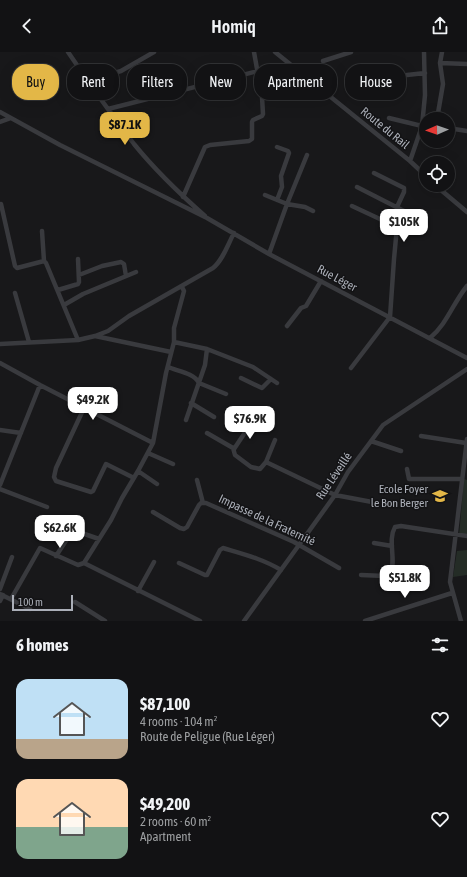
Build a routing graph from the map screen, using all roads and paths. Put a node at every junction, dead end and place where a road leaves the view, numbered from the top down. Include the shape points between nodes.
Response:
1 (68, 52) edge
2 (154, 52) edge
3 (254, 52) edge
4 (274, 52) edge
5 (352, 52) edge
6 (424, 52) edge
7 (442, 52) edge
8 (322, 61) dead end
9 (440, 63) junction
10 (77, 64) edge
11 (257, 64) edge
12 (467, 64) edge
13 (119, 72) edge
14 (254, 72) edge
15 (425, 73) junction
16 (406, 75) edge
17 (102, 100) edge
18 (262, 100) edge
19 (108, 109) junction
20 (0, 112) edge
21 (423, 112) edge
22 (438, 112) edge
23 (11, 118) junction
24 (389, 118) dead end
25 (0, 122) edge
26 (419, 125) edge
27 (455, 129) edge
28 (467, 131) edge
29 (419, 135) edge
30 (277, 147) dead end
31 (307, 155) dead end
32 (410, 161) junction
33 (419, 169) edge
34 (374, 174) dead end
35 (357, 187) dead end
36 (443, 192) edge
37 (265, 195) dead end
38 (183, 197) junction
39 (277, 200) junction
40 (2, 204) dead end
41 (287, 204) junction
42 (352, 206) dead end
43 (397, 207) junction
44 (313, 211) dead end
45 (467, 212) edge
46 (207, 218) junction
47 (397, 227) junction
48 (42, 231) dead end
49 (234, 233) junction
50 (269, 254) junction
51 (78, 259) dead end
52 (44, 260) junction
53 (136, 272) dead end
54 (79, 275) junction
55 (126, 276) junction
56 (321, 280) junction
57 (182, 286) junction
58 (467, 286) edge
59 (58, 290) junction
60 (15, 293) dead end
61 (64, 305) junction
62 (390, 317) junction
63 (287, 326) dead end
64 (95, 336) junction
65 (430, 338) junction
66 (78, 340) junction
67 (29, 342) junction
68 (174, 342) junction
69 (0, 344) edge
70 (207, 349) junction
71 (171, 352) junction
72 (467, 358) edge
73 (0, 363) edge
74 (168, 367) junction
75 (351, 368) dead end
76 (467, 369) edge
77 (241, 378) dead end
78 (271, 379) junction
79 (199, 383) junction
80 (276, 383) dead end
81 (40, 385) junction
82 (226, 394) dead end
83 (192, 403) junction
84 (84, 408) junction
85 (214, 417) dead end
86 (186, 420) dead end
87 (252, 422) dead end
88 (0, 430) edge
89 (21, 433) junction
90 (207, 434) dead end
91 (421, 436) dead end
92 (275, 440) dead end
93 (371, 441) junction
94 (467, 441) edge
95 (153, 443) junction
96 (234, 449) junction
97 (401, 451) dead end
98 (148, 453) junction
99 (266, 462) junction
100 (172, 464) dead end
101 (407, 469) dead end
102 (138, 472) junction
103 (134, 478) junction
104 (462, 479) junction
105 (197, 480) dead end
106 (157, 484) dead end
107 (0, 486) edge
108 (0, 489) edge
109 (335, 495) junction
110 (372, 502) dead end
111 (203, 503) junction
112 (46, 507) dead end
113 (153, 512) dead end
114 (456, 534) junction
115 (467, 536) edge
116 (99, 539) junction
117 (374, 543) dead end
118 (299, 545) junction
119 (392, 546) junction
120 (56, 556) junction
121 (12, 557) dead end
122 (154, 562) dead end
123 (84, 563) junction
124 (179, 563) dead end
125 (339, 568) dead end
126 (281, 570) junction
127 (362, 575) dead end
128 (0, 589) edge
129 (138, 591) junction
130 (452, 593) junction
131 (1, 594) edge
132 (11, 599) junction
133 (0, 601) edge
134 (75, 602) dead end
135 (30, 609) dead end
136 (105, 621) edge
137 (200, 621) edge
138 (244, 621) edge
139 (364, 621) edge
140 (461, 621) edge

1 - 10 street
2 - 13 street
3 - 11 street
4 - 32 street, Route du Rail
5 - 8 street
6 - 15 street
7 - 9 street
9 - 12 street
9 - 22 street via 444,84
14 - 19 street
15 - 16 street
15 - 21 street
17 - 19 street
18 - 38 street via 264,114 252,122 252,139 206,147
19 - 38 street via 157,170
20 - 23 street, Rue Léger
23 - 25 street
23 - 46 street, Rue Léger
24 - 26 street
27 - 28 street
29 - 32 street
30 - 39 street via 289,153 281,176 282,187
31 - 41 street
32 - 33 street, Route du Rail
34 - 43 street via 404,188
35 - 43 street
36 - 45 street
37 - 39 street
38 - 46 street
39 - 41 street
40 - 52 street via 15,266 17,268
41 - 44 street
41 - 50 street
42 - 47 street
43 - 47 street via 404,211
46 - 49 street, Rue Léger
47 - 62 street
48 - 52 street
49 - 50 street, Rue Léger
49 - 57 street via 219,263
50 - 56 street, Rue Léger
51 - 54 street
52 - 59 street
53 - 55 street
54 - 55 street via 121,262 124,264
54 - 59 street via 78,284
55 - 61 street
56 - 62 street, Rue Léger
56 - 63 street via 306,306 301,308
57 - 64 street via 108,331
57 - 68 street via 184,291 174,328
58 - 65 street via 442,326
59 - 61 street
60 - 67 street
61 - 66 street
62 - 65 street, Rue Léger
62 - 75 street
64 - 66 street
64 - 71 street
65 - 72 street, Rue Léger
66 - 67 street
67 - 69 street
68 - 70 street
68 - 71 street
70 - 78 street via 252,367
70 - 79 street
71 - 74 street
73 - 81 street
74 - 79 street via 194,377
74 - 95 street
76 - 93 street, Rue Léveillé via 383,425
77 - 78 street via 261,388
78 - 80 street
79 - 82 street
79 - 83 street
81 - 84 street
81 - 89 street
83 - 85 street
83 - 86 street
84 - 95 street
84 - 103 street via 56,468 56,481 92,492 106,464
87 - 96 street
88 - 89 street
89 - 107 street
90 - 96 street
91 - 94 street
92 - 99 street
93 - 97 street
93 - 109 street, Rue Léveillé
94 - 104 street
95 - 98 street
96 - 99 street via 235,455 256,469 262,468
98 - 100 street
98 - 102 street
99 - 109 street
101 - 104 street via 409,479
102 - 103 street
102 - 106 street
103 - 116 street
104 - 114 street
105 - 111 street
108 - 112 street
109 - 110 street
109 - 118 street, Rue Léveillé
111 - 113 street, Impasse de la Fraternité via 199,505 184,529
111 - 118 street, Impasse de la Fraternité
114 - 115 street
114 - 119 street via 398,526 394,529
114 - 130 street via 450,582
116 - 120 street via 72,530
116 - 123 street
117 - 119 street
118 - 125 street, Impasse de la Fraternité
118 - 126 street, Rue Léveillé
119 - 127 street via 390,574
120 - 123 street via 78,565
120 - 132 street via 40,548
121 - 128 street
122 - 129 street
123 - 129 street
124 - 126 street via 207,575 222,548 268,562
126 - 138 street, Rue Léveillé
129 - 137 street
130 - 139 street
130 - 140 street
131 - 132 street
131 - 133 street
132 - 135 street
134 - 136 street

